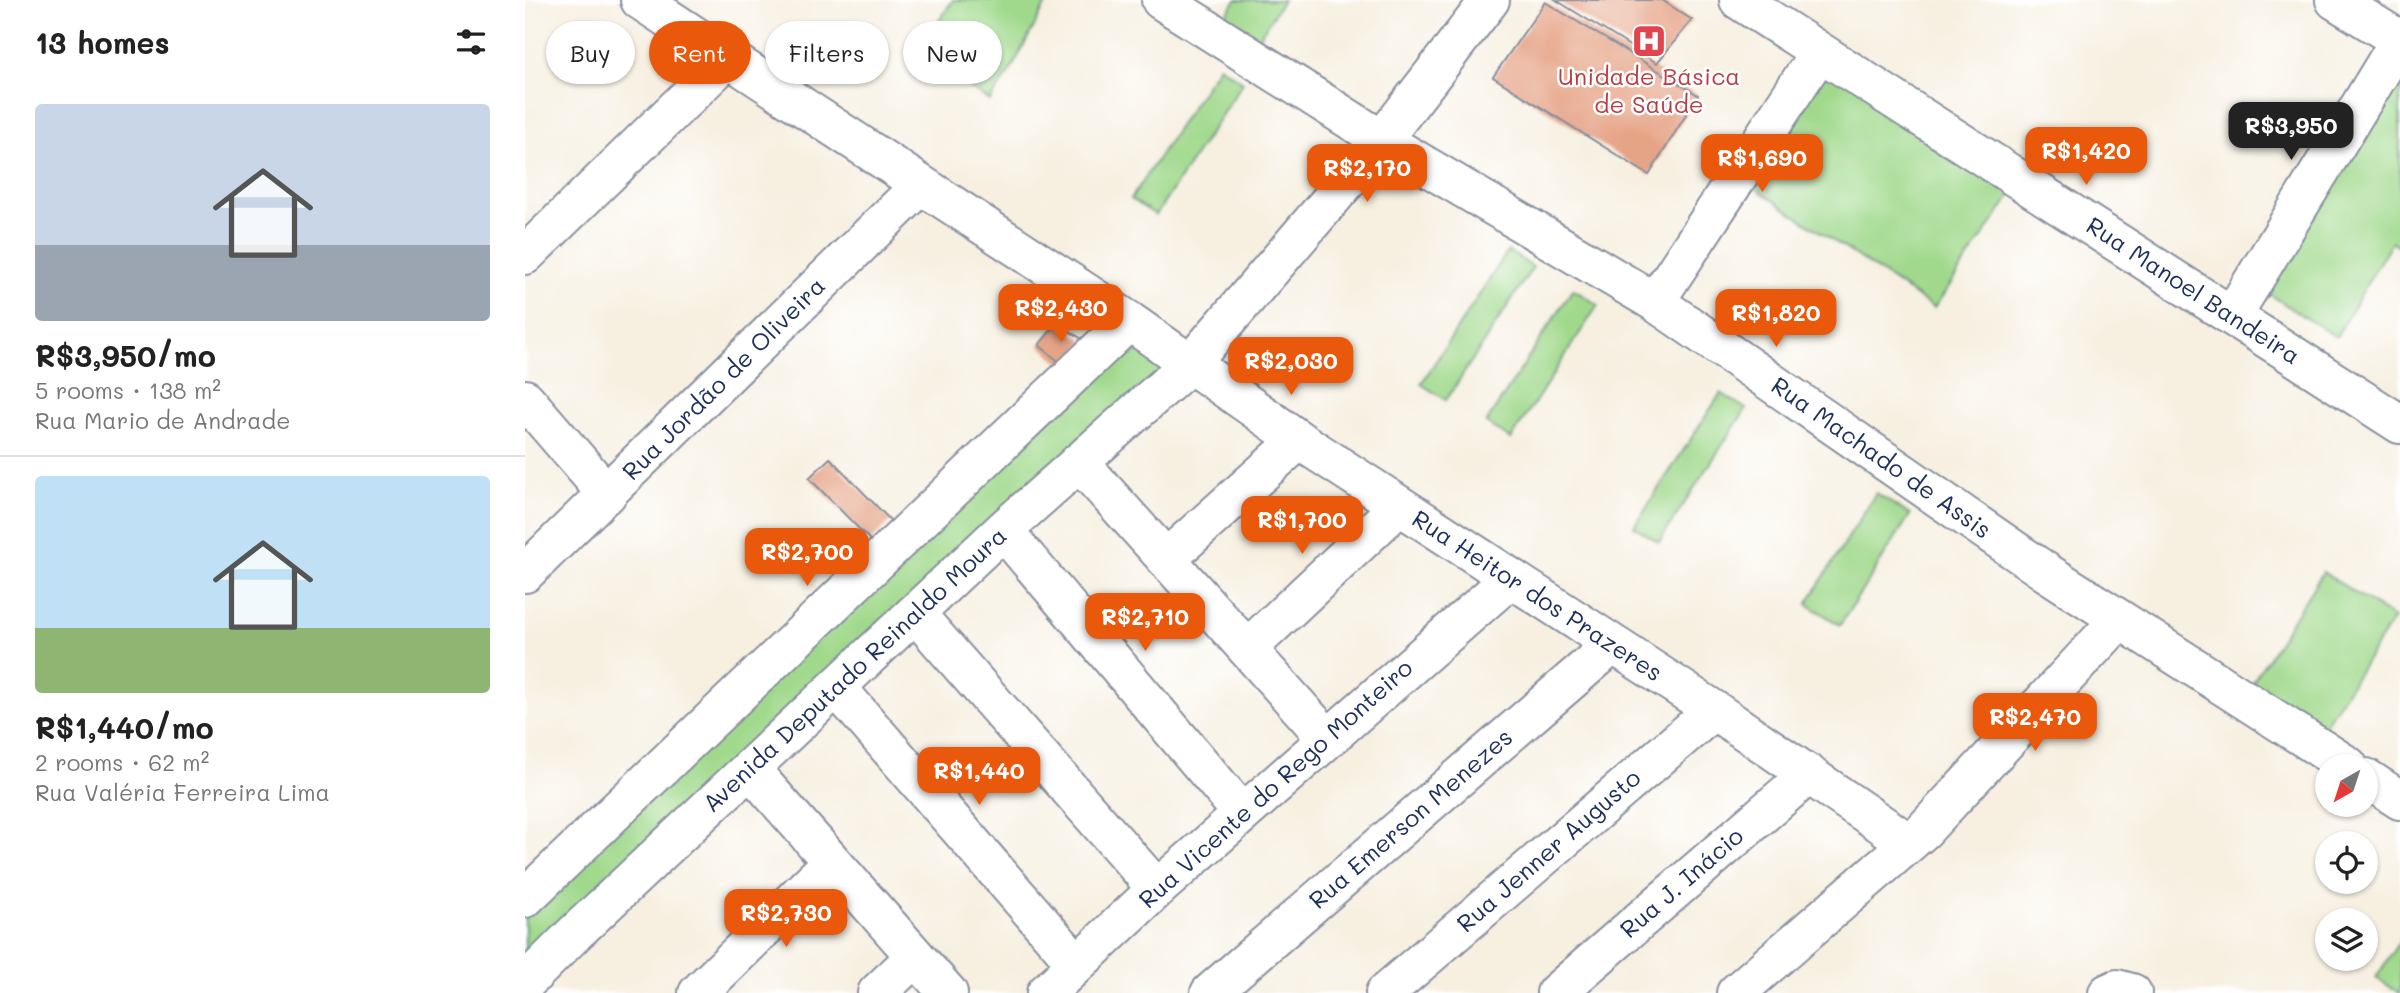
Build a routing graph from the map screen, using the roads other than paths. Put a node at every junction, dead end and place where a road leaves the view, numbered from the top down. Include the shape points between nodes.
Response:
1 (640, 0) edge
2 (1161, 0) edge
3 (1490, 0) edge
4 (1739, 0) edge
5 (2335, 0) edge
6 (672, 21) edge
7 (2400, 40) edge
8 (1819, 52) junction
9 (751, 73) edge
10 (701, 84) edge
11 (1383, 140) junction
12 (921, 184) junction
13 (525, 255) edge
14 (1655, 302) junction
15 (2232, 316) junction
16 (1129, 321) junction
17 (1191, 363) junction
18 (525, 399) edge
19 (2400, 424) edge
20 (1299, 440) junction
21 (1079, 462) junction
22 (607, 494) junction
23 (1399, 506) junction
24 (1003, 530) junction
25 (1167, 559) junction
26 (525, 573) edge
27 (1510, 579) junction
28 (915, 613) junction
29 (2119, 620) junction
30 (1612, 645) junction
31 (1247, 649) junction
32 (837, 688) junction
33 (1714, 710) junction
34 (1327, 738) junction
35 (2329, 754) edge
36 (750, 769) junction
37 (1809, 774) junction
38 (2378, 786) edge
39 (2400, 800) edge
40 (1242, 813) junction
41 (1909, 843) junction
42 (832, 862) junction
43 (1157, 889) junction
44 (529, 893) edge
45 (575, 933) junction
46 (915, 957) junction
47 (1077, 964) junction
48 (525, 984) edge
49 (698, 993) edge
50 (877, 993) edge
51 (948, 993) edge
52 (1046, 993) edge
53 (1210, 993) edge
54 (1385, 993) edge
55 (1556, 993) edge
56 (1736, 993) edge
57 (2108, 993) edge
58 (2132, 993) edge

1 - 6 street, Rua Heitor dos Prazeres
2 - 11 street, Rua Machado de Assis
3 - 11 street, Avenida Deputado Reinaldo Moura
4 - 8 street, Rua Manoel Bandeira
5 - 7 street
7 - 15 street
8 - 14 street
8 - 15 street, Rua Manoel Bandeira
9 - 12 street, Rua Heitor dos Prazeres
10 - 13 street
11 - 14 street, Rua Machado de Assis
11 - 17 street, Avenida Deputado Reinaldo Moura
12 - 16 street, Rua Heitor dos Prazeres
12 - 22 street, Rua Jordão de Oliveira
14 - 29 street, Rua Machado de Assis
15 - 19 street, Rua Manoel Bandeira
16 - 17 street, Rua Heitor dos Prazeres
16 - 44 street
17 - 20 street, Rua Heitor dos Prazeres
17 - 21 street, Avenida Deputado Reinaldo Moura
18 - 22 street
20 - 23 street, Rua Heitor dos Prazeres
20 - 25 street
21 - 24 street, Avenida Deputado Reinaldo Moura
21 - 25 street
22 - 26 street, Rua Jordão de Oliveira
23 - 27 street, Rua Heitor dos Prazeres
23 - 31 street
24 - 28 street, Avenida Deputado Reinaldo Moura
24 - 40 street
25 - 31 street
27 - 30 street, Rua Heitor dos Prazeres
27 - 34 street, Rua Vicente do Rego Monteiro
28 - 32 street, Avenida Deputado Reinaldo Moura
28 - 43 street
29 - 35 street, Rua Machado de Assis
29 - 41 street
30 - 33 street, Rua Heitor dos Prazeres
30 - 53 street, Rua Emerson Menezes
31 - 34 street
32 - 36 street, Avenida Deputado Reinaldo Moura
32 - 47 street
33 - 37 street, Rua Heitor dos Prazeres
33 - 54 street, Rua Jenner Augusto
34 - 40 street, Rua Vicente do Rego Monteiro
36 - 42 street
36 - 45 street, Avenida Deputado Reinaldo Moura
37 - 41 street, Rua Heitor dos Prazeres
37 - 55 street, Rua J. Inácio
38 - 39 street
40 - 43 street, Rua Vicente do Rego Monteiro
41 - 56 street
42 - 46 street
42 - 49 street
43 - 47 street, Rua Vicente do Rego Monteiro
44 - 45 street
45 - 48 street, Avenida Deputado Reinaldo Moura
46 - 50 street
46 - 51 street
47 - 52 street, Rua Vicente do Rego Monteiro
57 - 58 street via 2117,989

